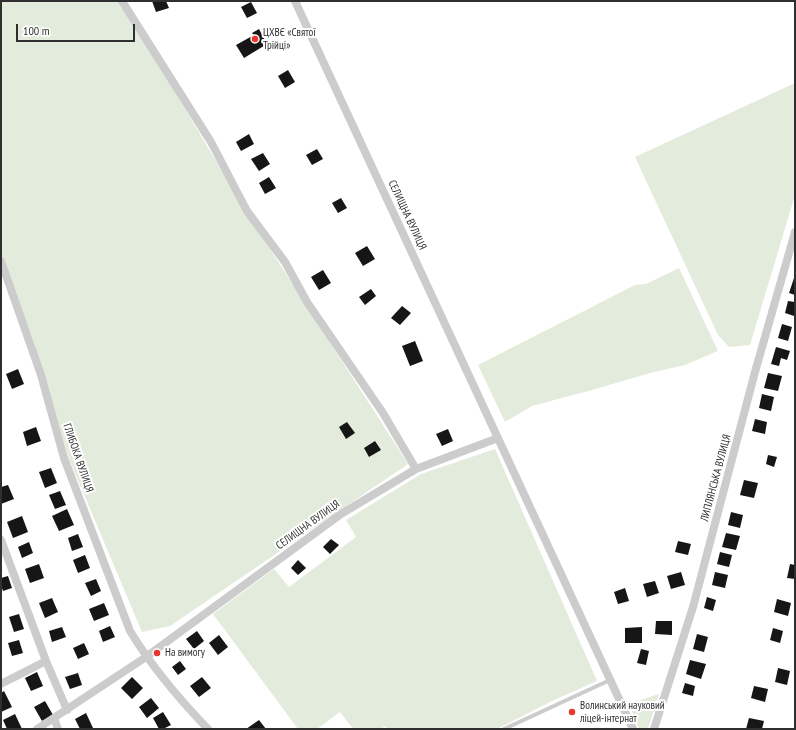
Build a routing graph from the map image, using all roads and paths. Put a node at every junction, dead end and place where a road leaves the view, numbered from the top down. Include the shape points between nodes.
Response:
1 (122, 1) edge
2 (295, 1) edge
3 (795, 232) edge
4 (1, 261) edge
5 (498, 438) junction
6 (416, 470) junction
7 (1, 540) edge
8 (146, 657) junction
9 (46, 661) junction
10 (610, 680) junction
11 (1, 684) edge
12 (67, 710) junction
13 (54, 718) junction
14 (37, 729) edge
15 (58, 729) edge
16 (208, 729) edge
17 (504, 729) edge
18 (633, 729) edge
19 (654, 729) edge

1 - 6 street via 211,142 247,211 285,262 307,302 383,413
2 - 5 street, СЕЛИЩНА ВУЛИЦЯ
3 - 19 street, ЛИПЛЯНСЬКА ВУЛИЦЯ via 693,608
4 - 8 street, ГЛИБОКА ВУЛИЦЯ via 41,375 64,458 130,631
5 - 6 street, СЕЛИЩНА ВУЛИЦЯ
5 - 10 street, СЕЛИЩНА ВУЛИЦЯ
6 - 8 street, СЕЛИЩНА ВУЛИЦЯ via 341,514
7 - 9 street
8 - 12 street, СЕЛИЩНА ВУЛИЦЯ
8 - 16 street
9 - 11 street
9 - 12 street
10 - 17 lane
10 - 18 street, СЕЛИЩНА ВУЛИЦЯ
12 - 13 street, СЕЛИЩНА ВУЛИЦЯ
13 - 14 street, СЕЛИЩНА ВУЛИЦЯ
13 - 15 street

